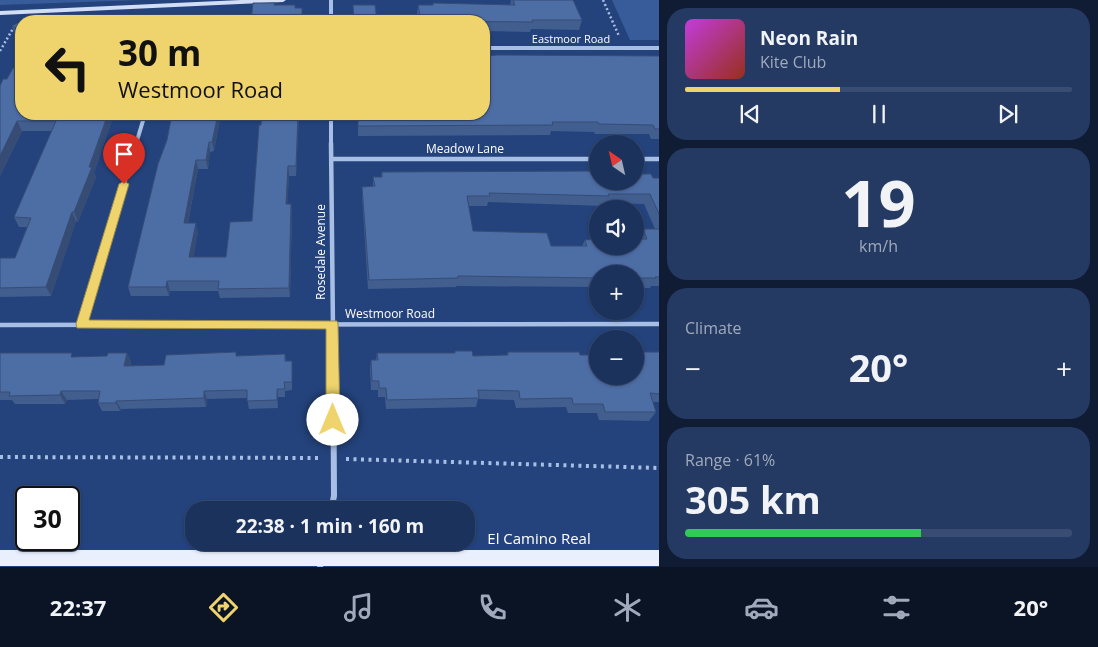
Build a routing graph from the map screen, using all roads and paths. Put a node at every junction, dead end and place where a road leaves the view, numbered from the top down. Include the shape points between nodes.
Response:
1 (283, 0) edge
2 (330, 0) edge
3 (603, 0) edge
4 (22, 12) junction
5 (0, 13) edge
6 (20, 15) edge
7 (330, 15) edge
8 (15, 24) edge
9 (490, 48) edge
10 (625, 48) junction
11 (659, 48) edge
12 (0, 51) edge
13 (143, 120) edge
14 (331, 120) edge
15 (332, 159) junction
16 (589, 159) edge
17 (644, 159) edge
18 (659, 159) edge
19 (0, 324) edge
20 (82, 324) junction
21 (332, 324) junction
22 (659, 324) edge
23 (333, 501) edge
24 (0, 553) edge
25 (323, 556) edge
26 (29, 557) junction
27 (0, 558) edge
28 (659, 558) edge

1 - 4 street
2 - 7 street
3 - 10 path
4 - 5 street
4 - 6 path
8 - 12 path
9 - 10 street, Eastmoor Road
10 - 11 street, Eastmoor Road
13 - 20 street
14 - 15 street, Rosedale Avenue
15 - 16 street, Meadow Lane
15 - 21 street, Rosedale Avenue
17 - 18 street
19 - 20 street, Westmoor Road
20 - 21 street, Westmoor Road
21 - 22 street, Westmoor Road
21 - 23 street, Rosedale Avenue
24 - 26 main road, El Camino Real
25 - 26 main road, El Camino Real via 271,559
25 - 28 main road, El Camino Real
26 - 27 main road, El Camino Real

